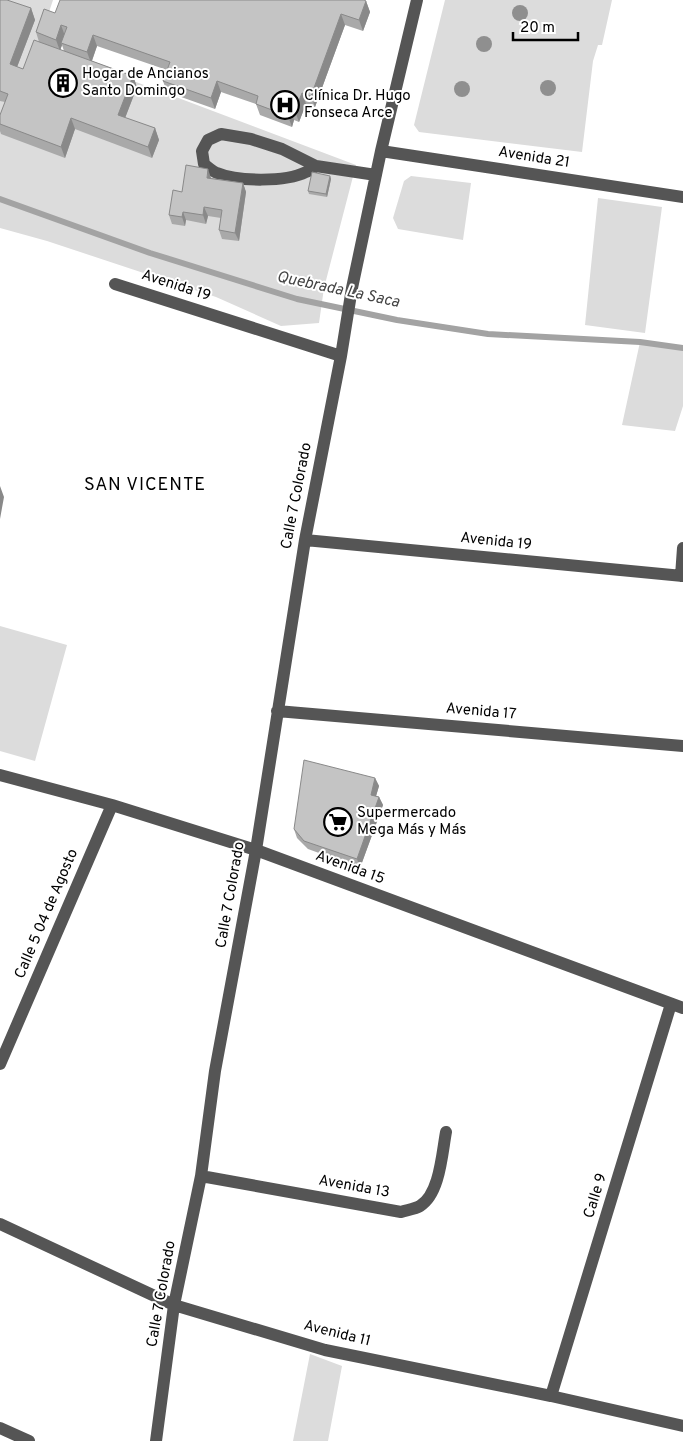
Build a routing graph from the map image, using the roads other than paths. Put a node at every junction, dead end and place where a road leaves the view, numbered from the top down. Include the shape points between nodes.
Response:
1 (418, 0) edge
2 (381, 151) junction
3 (316, 166) junction
4 (376, 175) junction
5 (683, 197) edge
6 (115, 284) dead end
7 (341, 356) junction
8 (305, 540) junction
9 (683, 548) edge
10 (682, 576) edge
11 (277, 711) junction
12 (683, 746) edge
13 (0, 775) edge
14 (112, 805) junction
15 (256, 850) junction
16 (677, 1006) edge
17 (0, 1064) edge
18 (446, 1132) dead end
19 (202, 1176) junction
20 (0, 1224) edge
21 (174, 1305) junction
22 (552, 1396) junction
23 (683, 1426) edge
24 (0, 1428) edge
25 (30, 1441) edge
26 (156, 1441) edge

1 - 2 street
2 - 4 street
2 - 5 street, Avenida 21
3 - 3 street via 282,149 221,134 208,140 202,150 204,164 210,169 241,179 287,177 306,173
3 - 4 street
4 - 7 street, Calle 7 Colorado
6 - 7 street, Avenida 19
7 - 8 street, Calle 7 Colorado
8 - 10 street, Avenida 19
8 - 11 street, Calle 7 Colorado
9 - 10 street
11 - 12 street, Avenida 17
11 - 15 street, Calle 7 Colorado
13 - 14 street, Avenida 15
14 - 15 street, Avenida 15
14 - 17 street, Calle 5 04 de Agosto
15 - 16 street, Avenida 15
15 - 19 street, Calle 7 Colorado via 215,1071
16 - 22 street, Calle 9
18 - 19 street, Avenida 13 via 436,1184 430,1197 421,1206 401,1212
19 - 21 street, Calle 7 Colorado
20 - 21 street, Avenida 11
21 - 22 street, Avenida 11 via 324,1350
21 - 26 street, Calle 7 Colorado
22 - 23 street, Avenida 11
24 - 25 street

